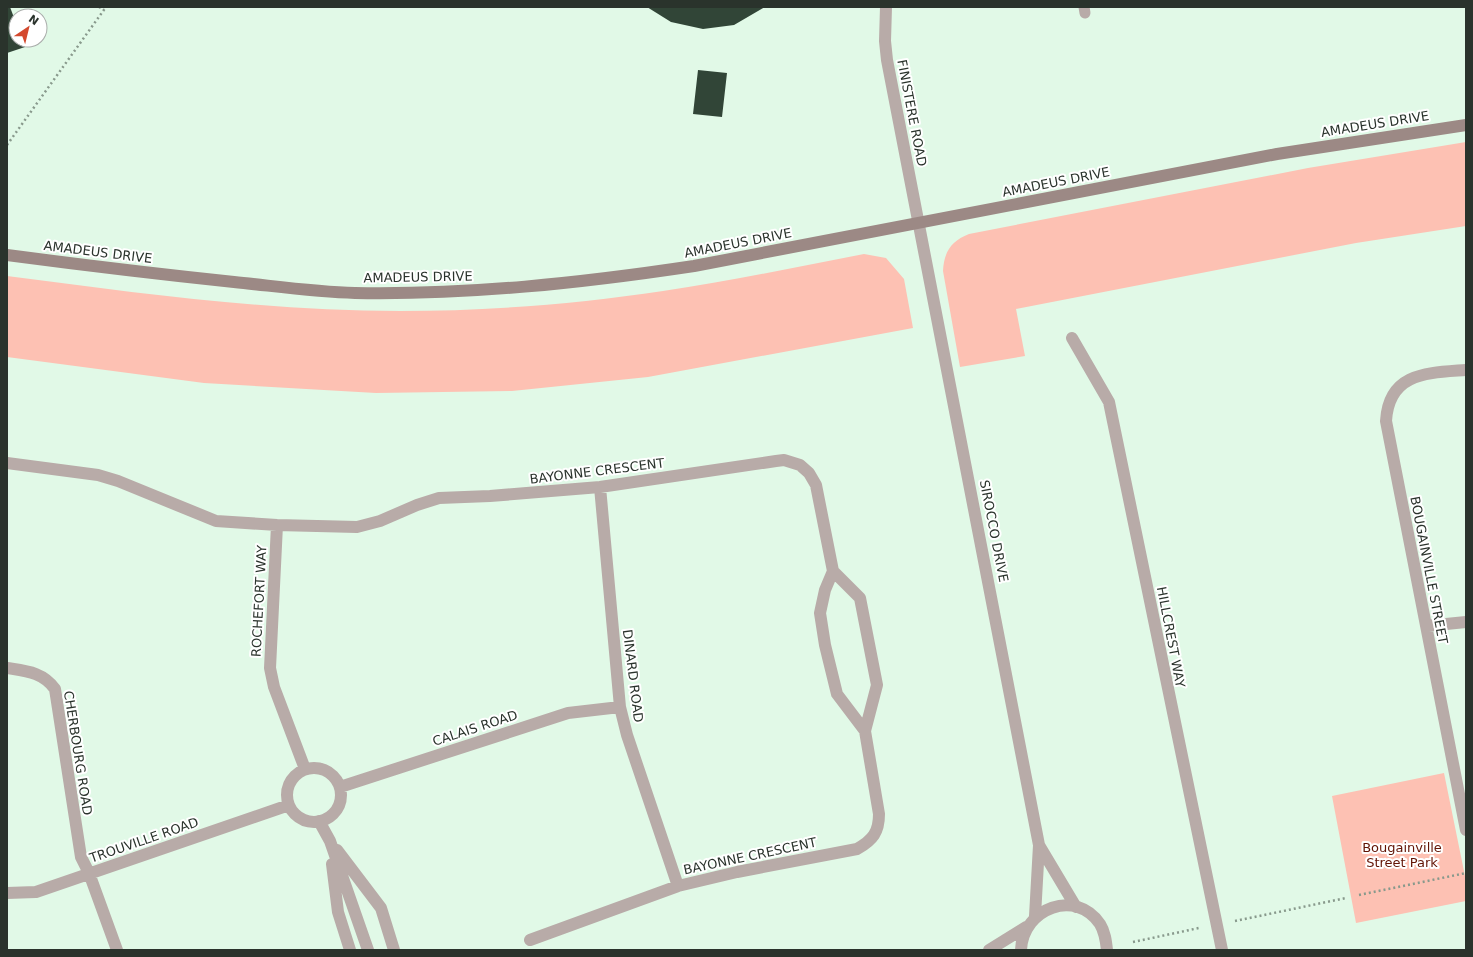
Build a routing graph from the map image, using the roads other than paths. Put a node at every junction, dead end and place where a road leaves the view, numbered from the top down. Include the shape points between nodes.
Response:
1 (886, 7) edge
2 (1466, 125) edge
3 (919, 223) junction
4 (7, 255) edge
5 (1072, 338) dead end
6 (1466, 370) edge
7 (7, 463) edge
8 (600, 486) junction
9 (282, 525) junction
10 (833, 571) junction
11 (1466, 622) edge
12 (1426, 626) junction
13 (7, 668) edge
14 (620, 707) junction
15 (865, 731) junction
16 (305, 769) junction
17 (340, 786) junction
18 (289, 805) junction
19 (319, 821) junction
20 (1466, 830) edge
21 (330, 841) junction
22 (1039, 845) junction
23 (89, 873) junction
24 (678, 886) junction
25 (7, 893) edge
26 (1076, 907) junction
27 (1035, 916) junction
28 (1026, 927) junction
29 (530, 940) dead end
30 (117, 950) edge
31 (350, 950) edge
32 (368, 950) edge
33 (394, 950) edge
34 (989, 950) edge
35 (1021, 950) edge
36 (1107, 950) edge
37 (1222, 950) edge

1 - 3 street, FINISTERE ROAD via 887,60
2 - 3 street, AMADEUS DRIVE via 1277,154
3 - 4 street, AMADEUS DRIVE via 694,266 600,280 473,291 355,293 141,272
3 - 22 street, SIROCCO DRIVE
5 - 37 street, HILLCREST WAY via 1110,402
6 - 12 street, BOUGAINVILLE STREET via 1424,374 1411,378 1393,395 1386,412
7 - 9 street, BAYONNE CRESCENT via 98,475 216,521
8 - 9 street, BAYONNE CRESCENT via 438,498 357,528
8 - 10 street, BAYONNE CRESCENT via 784,460 800,464 816,485
8 - 14 street, DINARD ROAD
9 - 16 street, ROCHEFORT WAY via 270,668 274,687
10 - 15 street, BAYONNE CRESCENT via 825,590 820,613 825,645 837,694
10 - 15 street, BAYONNE CRESCENT via 860,598 877,685
11 - 12 street
12 - 20 street, BOUGAINVILLE STREET
13 - 23 street, CHERBOURG ROAD via 36,673 49,681 55,690 80,857
14 - 17 street, CALAIS ROAD via 568,713
14 - 24 street, DINARD ROAD
15 - 24 street, BAYONNE CRESCENT via 880,814 879,826 866,844 857,849
16 - 17 street via 316,768 326,771 335,777
16 - 18 street via 289,783
17 - 19 street via 341,798 337,808 330,816
18 - 19 street via 298,817 312,822
18 - 23 street, TROUVILLE ROAD
19 - 21 street
21 - 31 street via 338,912
21 - 32 street
21 - 33 street via 381,908
22 - 26 street, SIROCCO DRIVE
22 - 27 street, SIROCCO DRIVE
23 - 25 street, TROUVILLE ROAD via 36,892
23 - 30 street, CHERBOURG ROAD
24 - 29 street, BAYONNE CRESCENT
26 - 27 street via 1061,906 1047,909
26 - 36 street via 1089,913 1099,923 1106,936
27 - 28 street
28 - 34 street
28 - 35 street

